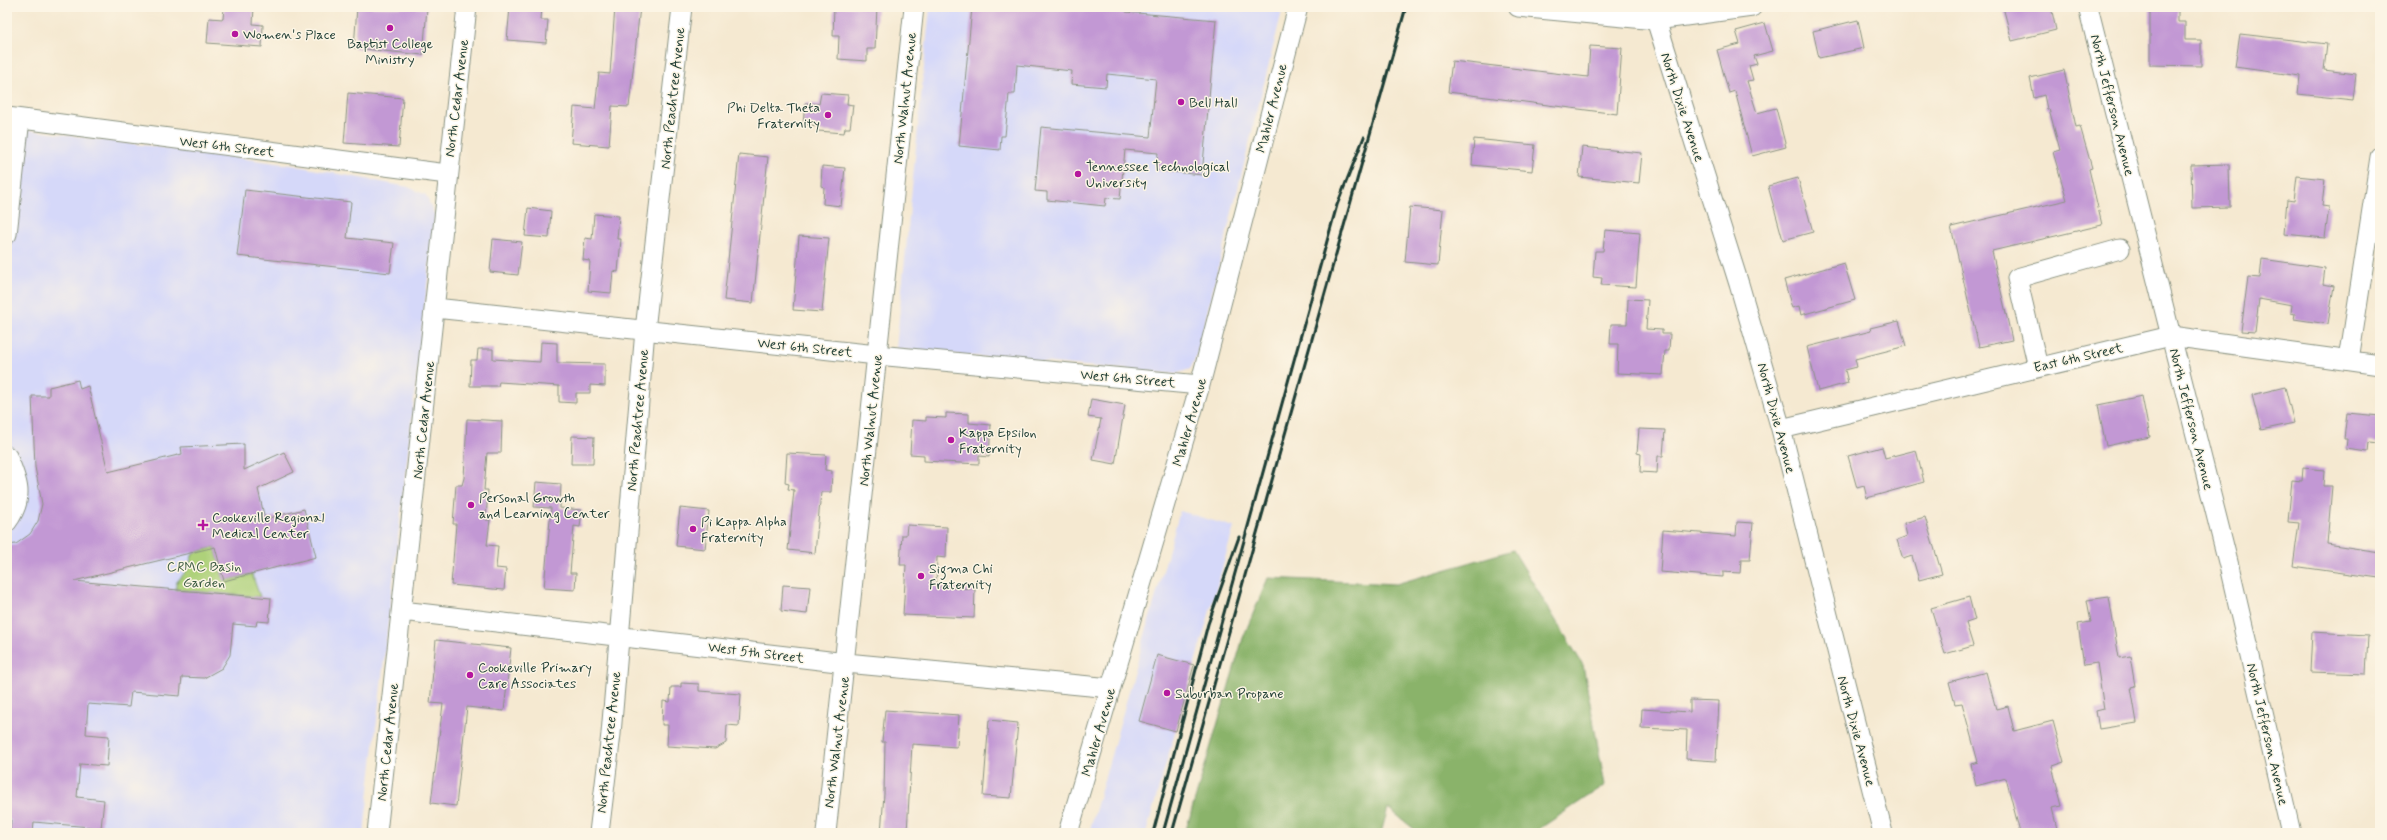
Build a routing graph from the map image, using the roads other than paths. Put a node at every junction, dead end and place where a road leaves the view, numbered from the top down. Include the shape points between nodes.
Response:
1 (467, 7) edge
2 (682, 7) edge
3 (914, 7) edge
4 (1298, 7) edge
5 (1518, 7) edge
6 (1752, 7) edge
7 (2088, 7) edge
8 (1654, 14) edge
9 (13, 118) edge
10 (2380, 157) edge
11 (447, 174) junction
12 (7, 234) edge
13 (2120, 248) dead end
14 (435, 308) junction
15 (646, 330) junction
16 (2171, 336) junction
17 (877, 355) junction
18 (2349, 360) junction
19 (2380, 365) edge
20 (2038, 366) junction
21 (1200, 385) junction
22 (1781, 429) junction
23 (7, 456) edge
24 (7, 522) edge
25 (402, 611) junction
26 (618, 636) junction
27 (846, 663) junction
28 (1111, 688) junction
29 (377, 833) edge
30 (598, 833) edge
31 (826, 833) edge
32 (1068, 833) edge
33 (1884, 833) edge
34 (2291, 833) edge

1 - 11 street, North Cedar Avenue
2 - 15 street, North Peachtree Avenue
3 - 17 street, North Walnut Avenue
4 - 21 street, Mahler Avenue
5 - 8 street
6 - 8 street
7 - 16 street, North Jefferson Avenue
8 - 22 street, North Dixie Avenue via 1739,284
9 - 11 street, West 6th Street
9 - 12 street
10 - 18 street
11 - 14 street, North Cedar Avenue
13 - 20 street via 2017,278
14 - 15 street, West 6th Street
14 - 25 street, North Cedar Avenue
15 - 17 street, West 6th Street
15 - 26 street, North Peachtree Avenue
16 - 18 street, East 6th Street
16 - 20 street, East 6th Street
16 - 34 street, North Jefferson Avenue via 2229,566
17 - 21 street, West 6th Street
17 - 27 street, North Walnut Avenue
18 - 19 street, East 6th Street
20 - 22 street, East 6th Street
21 - 28 street, Mahler Avenue
22 - 33 street, North Dixie Avenue
23 - 24 street via 15,473 19,492 16,510
25 - 26 street, West 5th Street
25 - 29 street, North Cedar Avenue
26 - 27 street, West 5th Street
26 - 30 street, North Peachtree Avenue via 611,734
27 - 28 street, West 5th Street
27 - 31 street, North Walnut Avenue
28 - 32 street, Mahler Avenue

